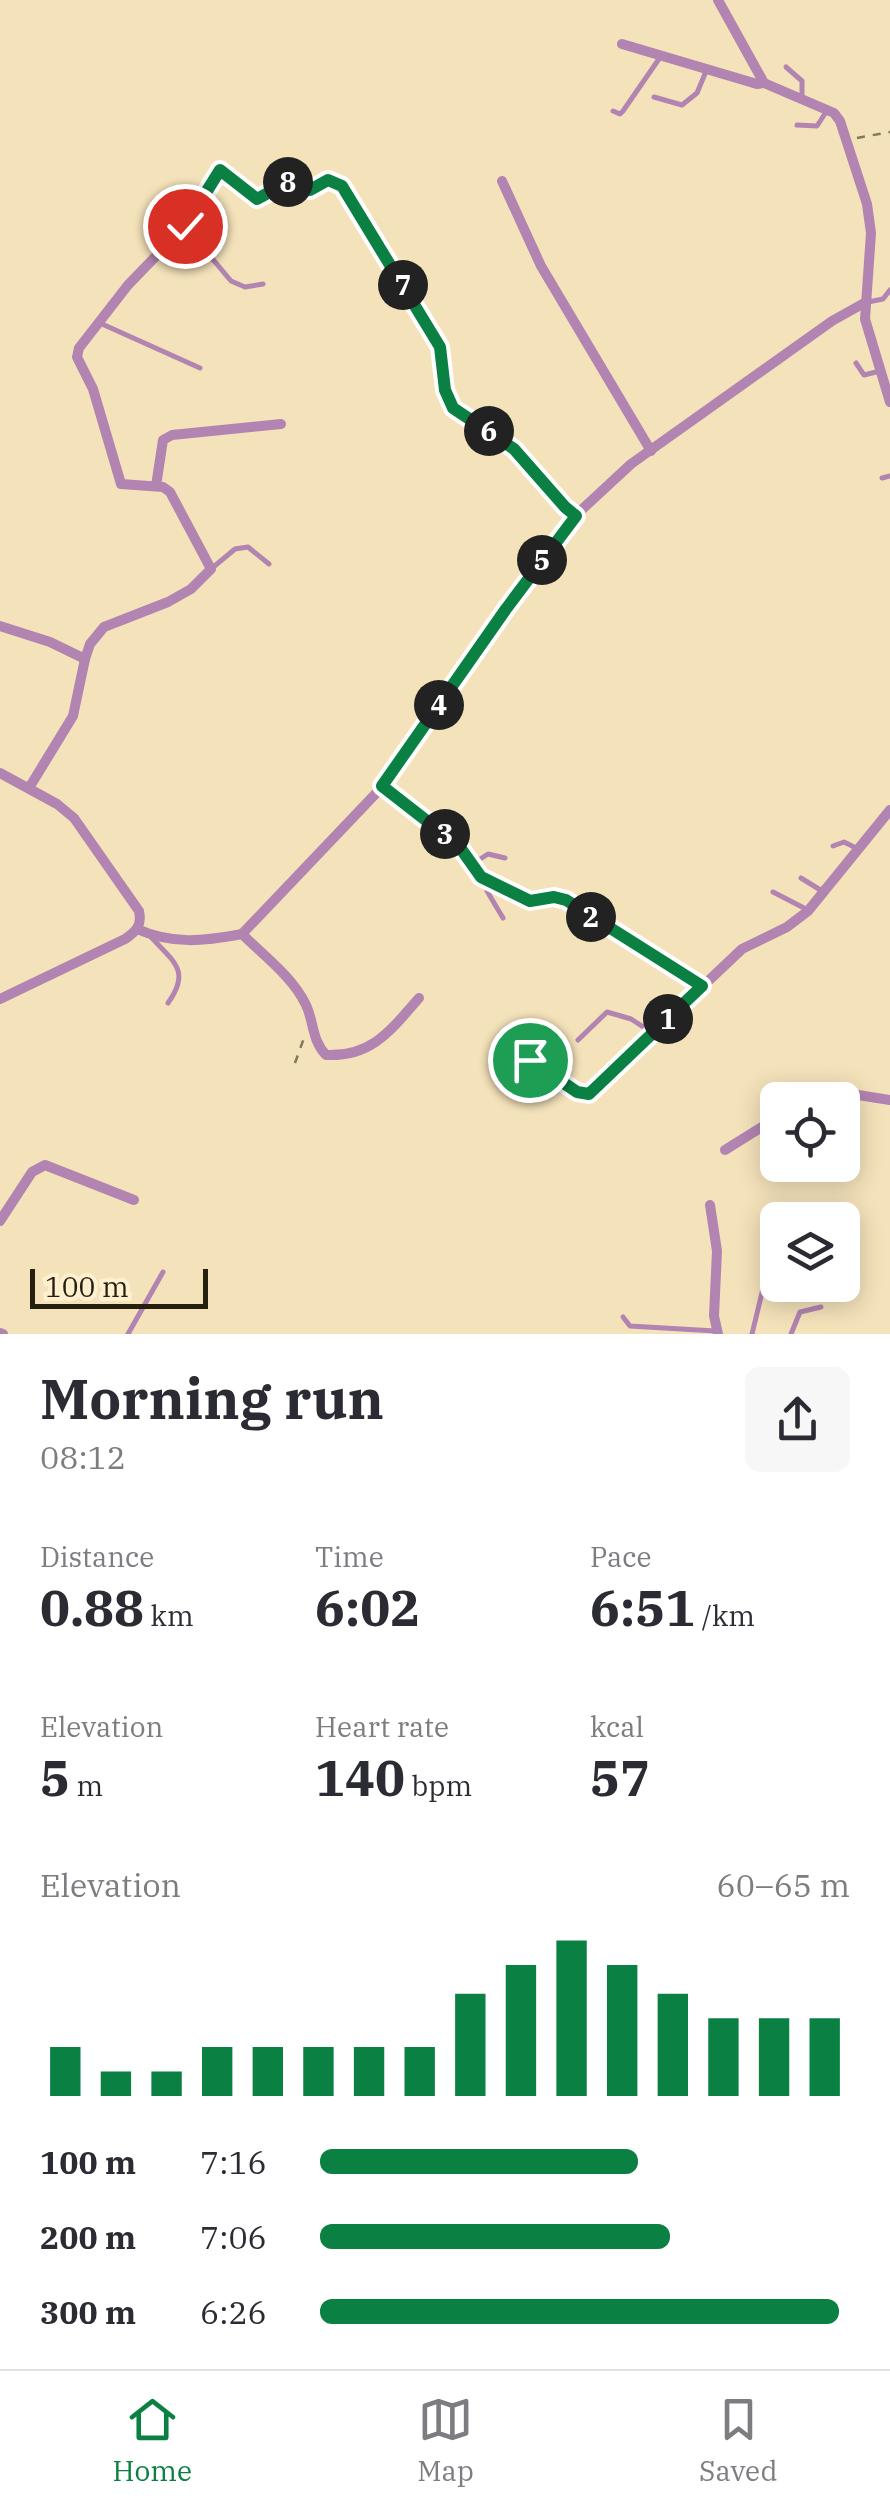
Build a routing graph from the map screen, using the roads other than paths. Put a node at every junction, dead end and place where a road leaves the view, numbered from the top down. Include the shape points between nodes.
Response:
1 (718, 0) edge
2 (622, 44) dead end
3 (661, 56) junction
4 (786, 67) dead end
5 (706, 69) junction
6 (764, 83) junction
7 (654, 97) dead end
8 (802, 99) junction
9 (827, 110) junction
10 (614, 111) dead end
11 (797, 125) dead end
12 (502, 180) dead end
13 (185, 226) junction
14 (263, 284) dead end
15 (890, 290) edge
16 (866, 302) junction
17 (99, 322) junction
18 (856, 363) dead end
19 (200, 368) dead end
20 (880, 372) junction
21 (890, 402) edge
22 (281, 424) dead end
23 (651, 450) junction
24 (156, 486) junction
25 (576, 516) junction
26 (269, 564) dead end
27 (211, 569) junction
28 (0, 626) edge
29 (85, 659) junction
30 (0, 773) edge
31 (382, 786) junction
32 (29, 788) junction
33 (890, 810) edge
34 (833, 846) dead end
35 (858, 850) junction
36 (505, 858) dead end
37 (472, 864) junction
38 (801, 878) dead end
39 (489, 881) junction
40 (773, 892) dead end
41 (824, 892) junction
42 (808, 911) junction
43 (503, 918) dead end
44 (143, 932) junction
45 (242, 934) junction
46 (702, 986) junction
47 (419, 998) dead end
48 (0, 999) edge
49 (168, 1003) dead end
50 (653, 1034) junction
51 (578, 1040) dead end
52 (520, 1066) dead end
53 (860, 1095) edge
54 (890, 1100) edge
55 (760, 1128) edge
56 (725, 1150) dead end
57 (134, 1200) dead end
58 (710, 1205) dead end
59 (0, 1221) edge
60 (163, 1272) dead end
61 (760, 1301) edge
62 (821, 1307) dead end
63 (623, 1316) dead end
64 (716, 1333) edge
65 (128, 1334) edge
66 (752, 1334) edge
67 (791, 1334) edge

1 - 6 street
2 - 3 street
3 - 5 street
3 - 10 lane via 623,111
4 - 8 lane via 802,81
5 - 6 street
5 - 7 lane via 697,93 682,105
6 - 8 street
8 - 9 street
9 - 11 lane via 817,126
9 - 16 street via 840,121 868,204
12 - 23 street via 541,266
13 - 14 lane via 232,281
13 - 17 street
13 - 25 street via 220,170 257,199 292,180 310,190 328,180 342,186 440,347 453,408 514,449
15 - 16 lane
16 - 20 street
16 - 23 street
17 - 19 lane
17 - 24 street via 79,348 78,366 93,390 120,484
18 - 20 lane via 864,375
20 - 21 street
22 - 24 street via 163,440
23 - 25 street
24 - 27 street via 170,492
25 - 31 street
26 - 27 lane via 248,547 235,548
27 - 29 street via 168,602 104,627
28 - 29 street
29 - 32 street via 72,716
30 - 32 street
31 - 37 street via 436,826
31 - 45 street
32 - 44 street via 74,818 139,911
33 - 35 street
34 - 35 lane via 844,842
35 - 41 street
36 - 37 lane via 488,854
37 - 39 street
38 - 41 lane
39 - 43 lane via 487,890
39 - 46 street via 530,901 566,900
40 - 42 lane
41 - 42 street
42 - 46 street via 742,949
44 - 45 street via 182,942
44 - 48 street
44 - 49 lane via 182,976
45 - 47 street via 305,1004 326,1055 357,1054
46 - 50 street
50 - 51 lane via 607,1012
50 - 52 street via 589,1094 532,1060
53 - 54 street
55 - 56 street
57 - 59 street via 45,1165 32,1172
58 - 64 street via 718,1252
60 - 65 lane
61 - 66 lane
62 - 67 lane via 800,1312
63 - 64 lane via 630,1326

